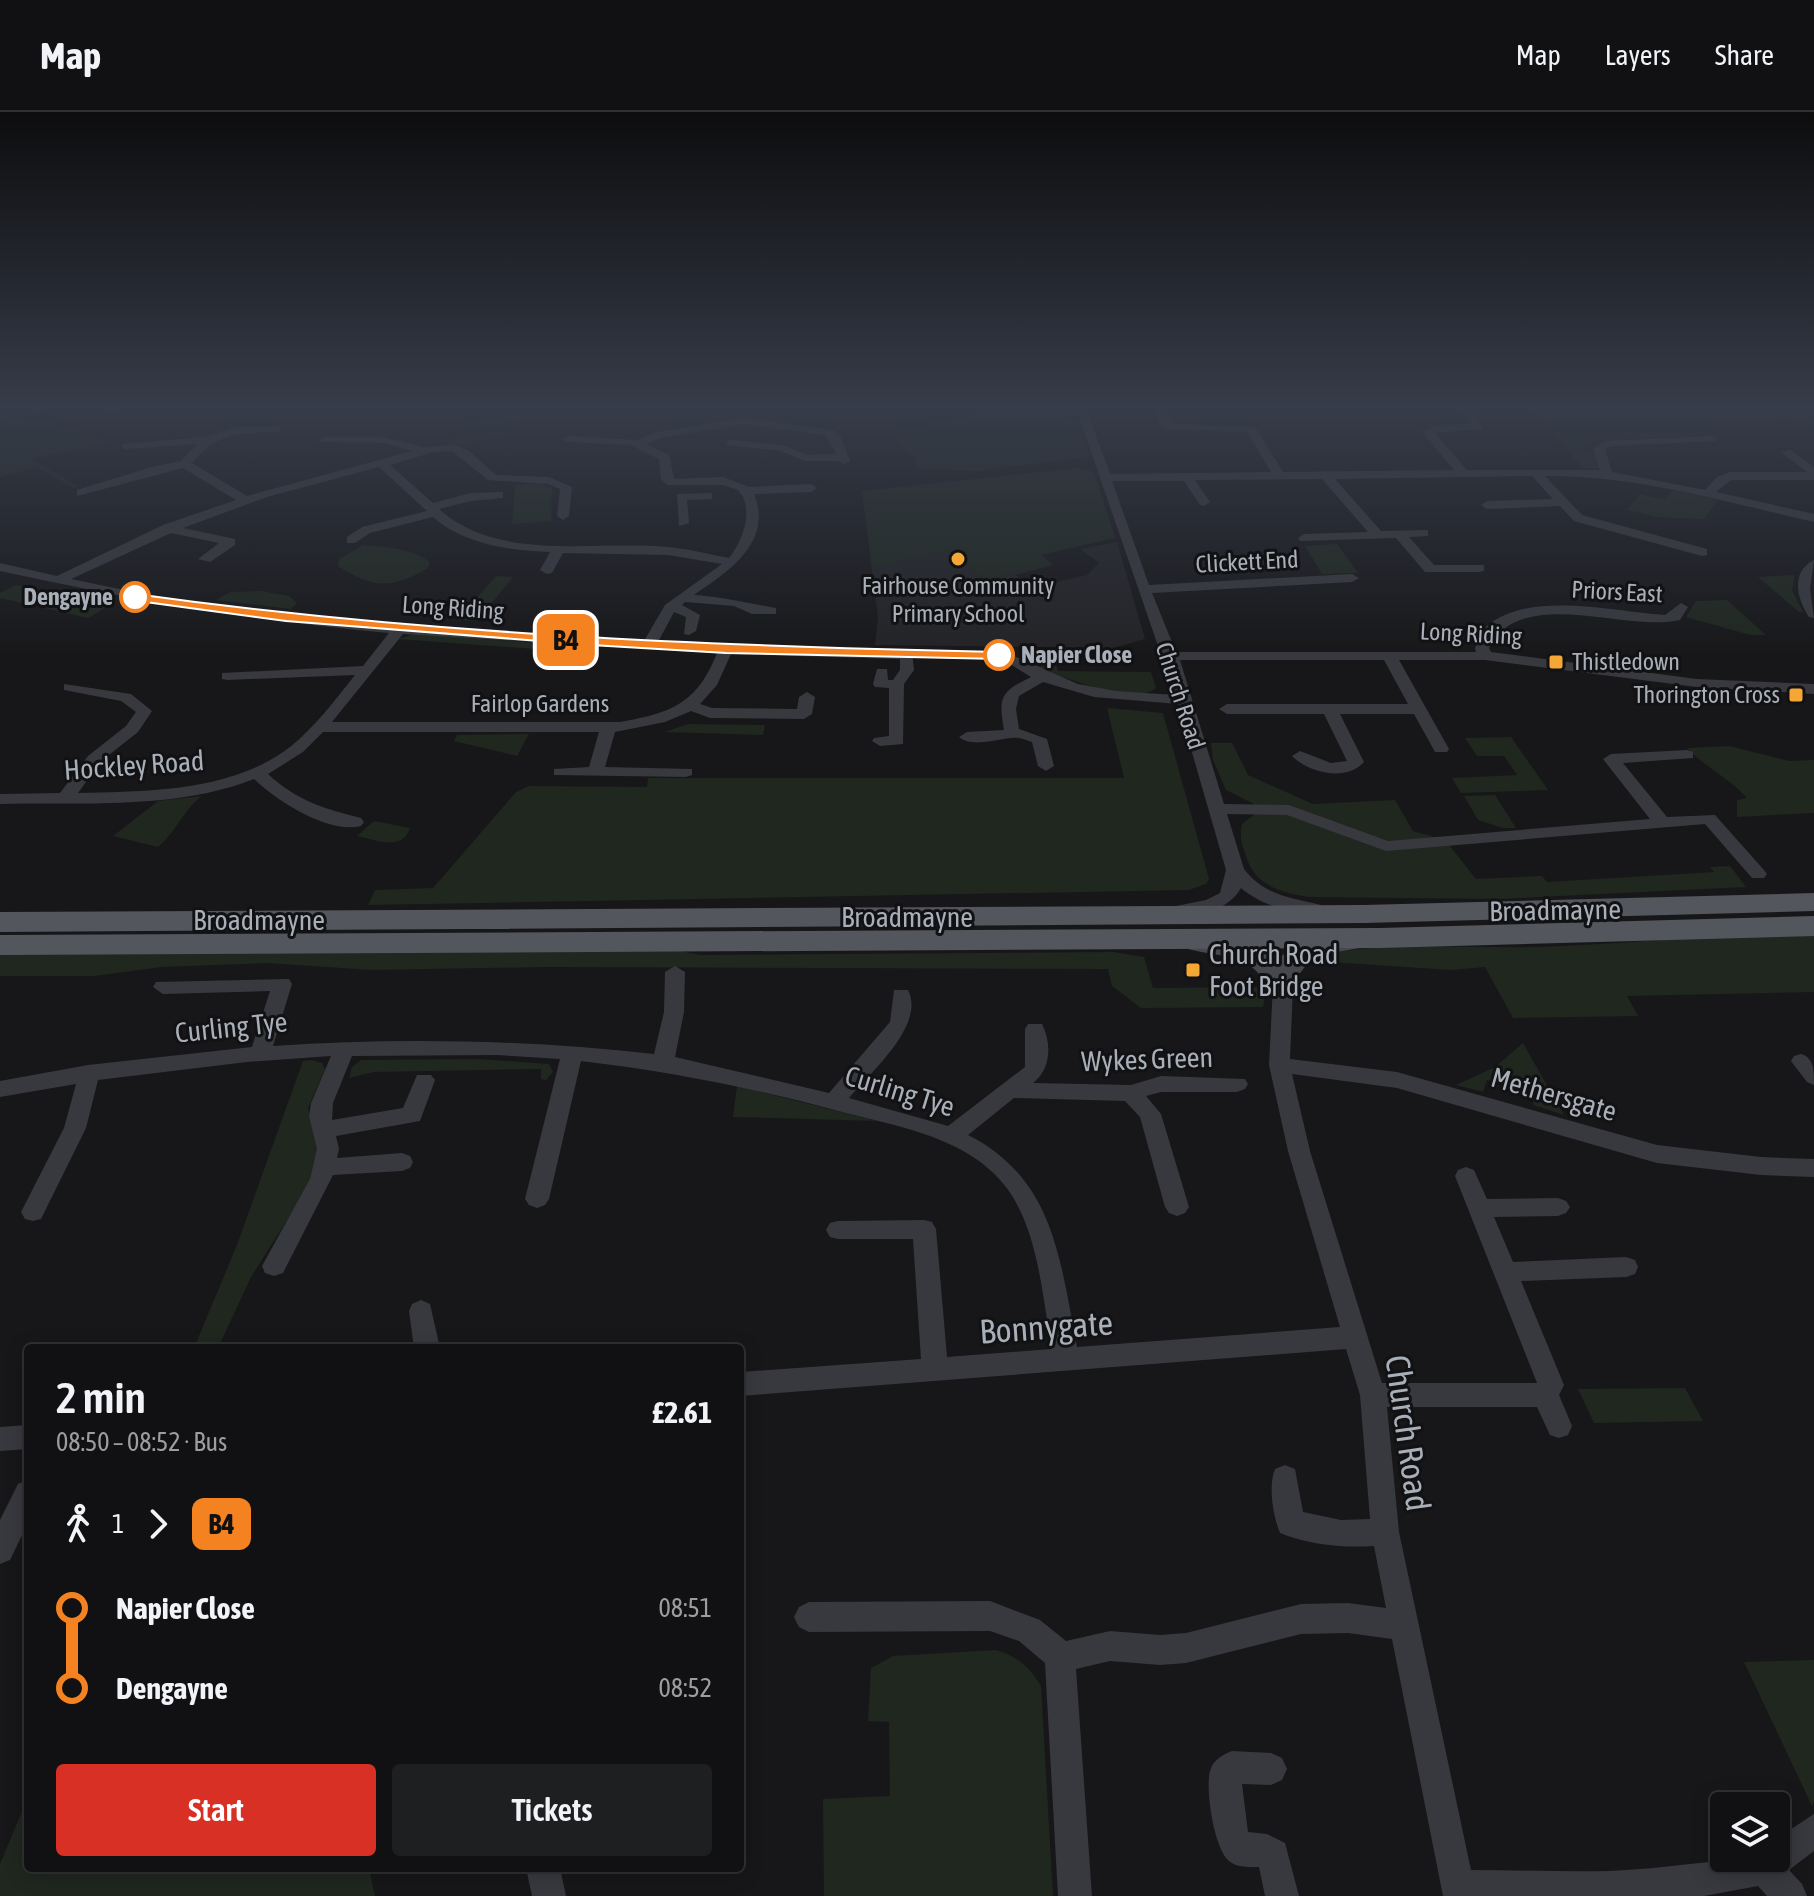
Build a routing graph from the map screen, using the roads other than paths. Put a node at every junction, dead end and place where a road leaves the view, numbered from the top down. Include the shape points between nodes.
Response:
1 (86, 491) edge
2 (231, 491) edge
3 (270, 491) edge
4 (412, 491) edge
5 (566, 491) edge
6 (759, 491) edge
7 (1111, 491) edge
8 (1197, 491) edge
9 (1339, 491) edge
10 (1552, 491) edge
11 (1683, 491) edge
12 (1710, 491) edge
13 (747, 492) junction
14 (81, 493) dead end
15 (1708, 494) junction
16 (499, 495) dead end
17 (244, 499) junction
18 (1204, 502) dead end
19 (1561, 502) junction
20 (1487, 505) dead end
21 (432, 510) junction
22 (563, 516) dead end
23 (1814, 518) edge
24 (683, 523) dead end
25 (167, 528) junction
26 (1424, 533) dead end
27 (1399, 534) junction
28 (1378, 535) junction
29 (1304, 538) dead end
30 (351, 540) dead end
31 (558, 549) junction
32 (1702, 552) dead end
33 (205, 559) dead end
34 (732, 562) junction
35 (1814, 564) edge
36 (0, 567) edge
37 (1479, 568) dead end
38 (547, 570) dead end
39 (1352, 578) dead end
40 (56, 581) junction
41 (1808, 585) edge
42 (1144, 589) junction
43 (1552, 596) dead end
44 (678, 602) junction
45 (1681, 607) dead end
46 (771, 611) dead end
47 (1545, 612) junction
48 (1814, 614) edge
49 (400, 629) junction
50 (689, 631) dead end
51 (649, 645) junction
52 (726, 649) junction
53 (1388, 654) junction
54 (1171, 656) junction
55 (1485, 656) junction
56 (1012, 659) dead end
57 (365, 670) junction
58 (882, 672) dead end
59 (1630, 674) junction
60 (227, 676) dead end
61 (1040, 678) junction
62 (897, 684) junction
63 (69, 687) dead end
64 (1814, 689) edge
65 (1629, 694) dead end
66 (807, 697) dead end
67 (1183, 700) junction
68 (690, 706) junction
69 (1329, 708) junction
70 (1227, 709) dead end
71 (1419, 709) junction
72 (317, 727) junction
73 (608, 727) junction
74 (1012, 732) junction
75 (967, 737) dead end
76 (880, 741) dead end
77 (1441, 749) dead end
78 (1687, 755) dead end
79 (1300, 756) dead end
80 (1046, 766) dead end
81 (560, 772) dead end
82 (596, 772) junction
83 (686, 772) dead end
84 (257, 773) junction
85 (66, 797) junction
86 (0, 799) edge
87 (1217, 809) junction
88 (1661, 821) junction
89 (355, 822) dead end
90 (1235, 870) junction
91 (1758, 874) dead end
92 (1814, 902) edge
93 (1137, 915) junction
94 (0, 922) edge
95 (1372, 926) junction
96 (1814, 926) edge
97 (1175, 939) junction
98 (0, 945) edge
99 (675, 972) dead end
100 (1283, 985) junction
101 (163, 987) dead end
102 (901, 995) dead end
103 (1035, 1029) dead end
104 (345, 1048) junction
105 (261, 1052) junction
106 (572, 1054) junction
107 (663, 1063) junction
108 (1279, 1065) junction
109 (88, 1073) junction
110 (424, 1080) dead end
111 (1237, 1084) dead end
112 (0, 1089) edge
113 (1011, 1090) junction
114 (1131, 1093) junction
115 (833, 1102) junction
116 (323, 1130) junction
117 (951, 1136) junction
118 (402, 1162) dead end
119 (325, 1167) junction
120 (1814, 1168) edge
121 (1466, 1176) dead end
122 (537, 1199) dead end
123 (1177, 1207) dead end
124 (1558, 1207) dead end
125 (1480, 1208) junction
126 (33, 1212) dead end
127 (838, 1230) dead end
128 (274, 1266) dead end
129 (1626, 1267) dead end
130 (1507, 1272) junction
131 (421, 1311) dead end
132 (1357, 1337) junction
133 (426, 1344) edge
134 (1067, 1360) junction
135 (935, 1370) junction
136 (744, 1384) edge
137 (1532, 1394) junction
138 (1373, 1395) junction
139 (1559, 1426) dead end
140 (24, 1437) edge
141 (0, 1439) edge
142 (1285, 1478) dead end
143 (24, 1501) edge
144 (1385, 1532) junction
145 (0, 1550) edge
146 (809, 1617) dead end
147 (1402, 1625) junction
148 (1060, 1657) junction
149 (1271, 1769) dead end
150 (1814, 1831) edge
151 (1790, 1849) edge
152 (544, 1872) edge
153 (1742, 1872) edge
154 (1768, 1872) edge
155 (1459, 1891) edge
156 (549, 1896) edge
157 (1075, 1896) edge
158 (1282, 1896) edge
159 (1790, 1896) edge

1 - 14 street
2 - 17 street
3 - 17 street
4 - 21 street
5 - 22 street
6 - 13 street
7 - 42 street, Church Road
8 - 18 street
9 - 28 street
10 - 19 street
11 - 15 street
12 - 15 street
13 - 24 street via 681,497
13 - 34 street via 752,500 750,539
15 - 23 street
16 - 21 street via 471,497
17 - 25 street
19 - 20 street
19 - 32 street via 1588,522
21 - 30 street via 366,530
21 - 31 street via 478,538 529,553
25 - 33 street via 230,542
25 - 40 street
26 - 27 street
27 - 28 street
27 - 37 street via 1430,569
28 - 29 street
31 - 34 street via 655,550
31 - 38 street
34 - 44 street
35 - 41 street via 1804,577
36 - 40 street, Long Riding
39 - 42 street, Clickett End
40 - 49 street, Long Riding via 214,610
41 - 48 street via 1804,601
42 - 54 street, Church Road
43 - 47 street, Priors East
44 - 46 street via 737,602
44 - 50 street via 693,615
44 - 51 street
45 - 47 street, Priors East via 1675,617 1665,619
47 - 55 street, Priors East via 1513,618 1491,630 1482,648
49 - 51 street, Long Riding
49 - 57 street, Hockley Road
51 - 52 street, Long Riding
52 - 62 street, Long Riding via 907,655 907,670
52 - 68 street, Fairlop Gardens via 715,682
53 - 54 street, Long Riding
53 - 55 street, Long Riding
53 - 71 street
54 - 67 street, Church Road
55 - 59 street, Long Riding
56 - 61 street
57 - 60 street
57 - 72 street, Hockley Road
58 - 62 street via 880,684
59 - 64 street, Long Riding via 1749,692
59 - 65 street
61 - 67 street via 1103,696
61 - 74 street via 1008,698
62 - 76 street via 897,741
63 - 85 street via 126,697 144,711 132,729 94,759
66 - 68 street via 804,714 710,713
67 - 87 street, Church Road
68 - 73 street, Fairlop Gardens via 646,722
69 - 70 street
69 - 71 street
69 - 79 street via 1356,762 1334,769
71 - 77 street
72 - 73 street, Fairlop Gardens
72 - 84 street, Hockley Road via 295,751
73 - 82 street
74 - 75 street
74 - 80 street via 1039,739
78 - 88 street via 1611,759
81 - 82 street
82 - 83 street
84 - 85 street, Hockley Road via 201,790
84 - 89 street via 298,807
85 - 86 street, Hockley Road
87 - 88 street via 1289,810 1365,840 1397,846
87 - 90 street, Church Road
88 - 91 street via 1709,819
90 - 93 street via 1233,891 1220,901
90 - 95 street via 1253,891 1276,902
92 - 95 main road, Broadmayne
93 - 94 main road, Broadmayne
93 - 95 main road, Broadmayne
95 - 96 main road, Broadmayne
95 - 97 main road, Broadmayne
95 - 100 street, Church Road via 1304,951 1290,961
97 - 98 main road, Broadmayne
97 - 100 street via 1257,955 1279,973
99 - 107 street via 674,1012
100 - 108 street, Church Road
101 - 105 street via 282,984
102 - 115 street via 900,1024
103 - 113 street via 1037,1066
104 - 105 street, Curling Tye
104 - 106 street, Curling Tye
104 - 116 street via 322,1103
105 - 109 street, Curling Tye
106 - 107 street, Curling Tye
106 - 122 street
107 - 115 street, Curling Tye
108 - 120 street, Methersgate via 1397,1080 1657,1154
108 - 132 street, Church Road via 1299,1151
109 - 112 street, Curling Tye
109 - 126 street via 76,1128
110 - 116 street via 412,1115
111 - 114 street, Wykes Green via 1161,1084
113 - 114 street, Wykes Green
113 - 117 street
114 - 123 street via 1150,1114
115 - 117 street, Curling Tye
116 - 119 street
117 - 134 street, Curling Tye via 1001,1168 1028,1203
118 - 119 street
119 - 128 street
121 - 125 street
124 - 125 street
125 - 130 street
127 - 135 street via 924,1229
129 - 130 street
130 - 137 street via 1551,1378 1551,1385
131 - 133 street
132 - 134 street, Bonnygate
132 - 138 street, Church Road
134 - 135 street, Bonnygate
135 - 136 street, Bonnygate
137 - 138 street
137 - 139 street
138 - 144 street, Church Road
140 - 141 street
142 - 144 street via 1290,1523 1341,1534
143 - 145 street
144 - 147 street, Church Road
146 - 148 street via 990,1616 1018,1622 1044,1638
147 - 148 street via 1336,1617 1301,1619 1186,1648 1110,1646
147 - 155 street, Church Road
148 - 157 street
149 - 158 street via 1232,1767 1225,1774 1235,1845 1267,1851 1277,1862
150 - 151 street
152 - 156 street
153 - 155 street via 1609,1888
154 - 159 street

